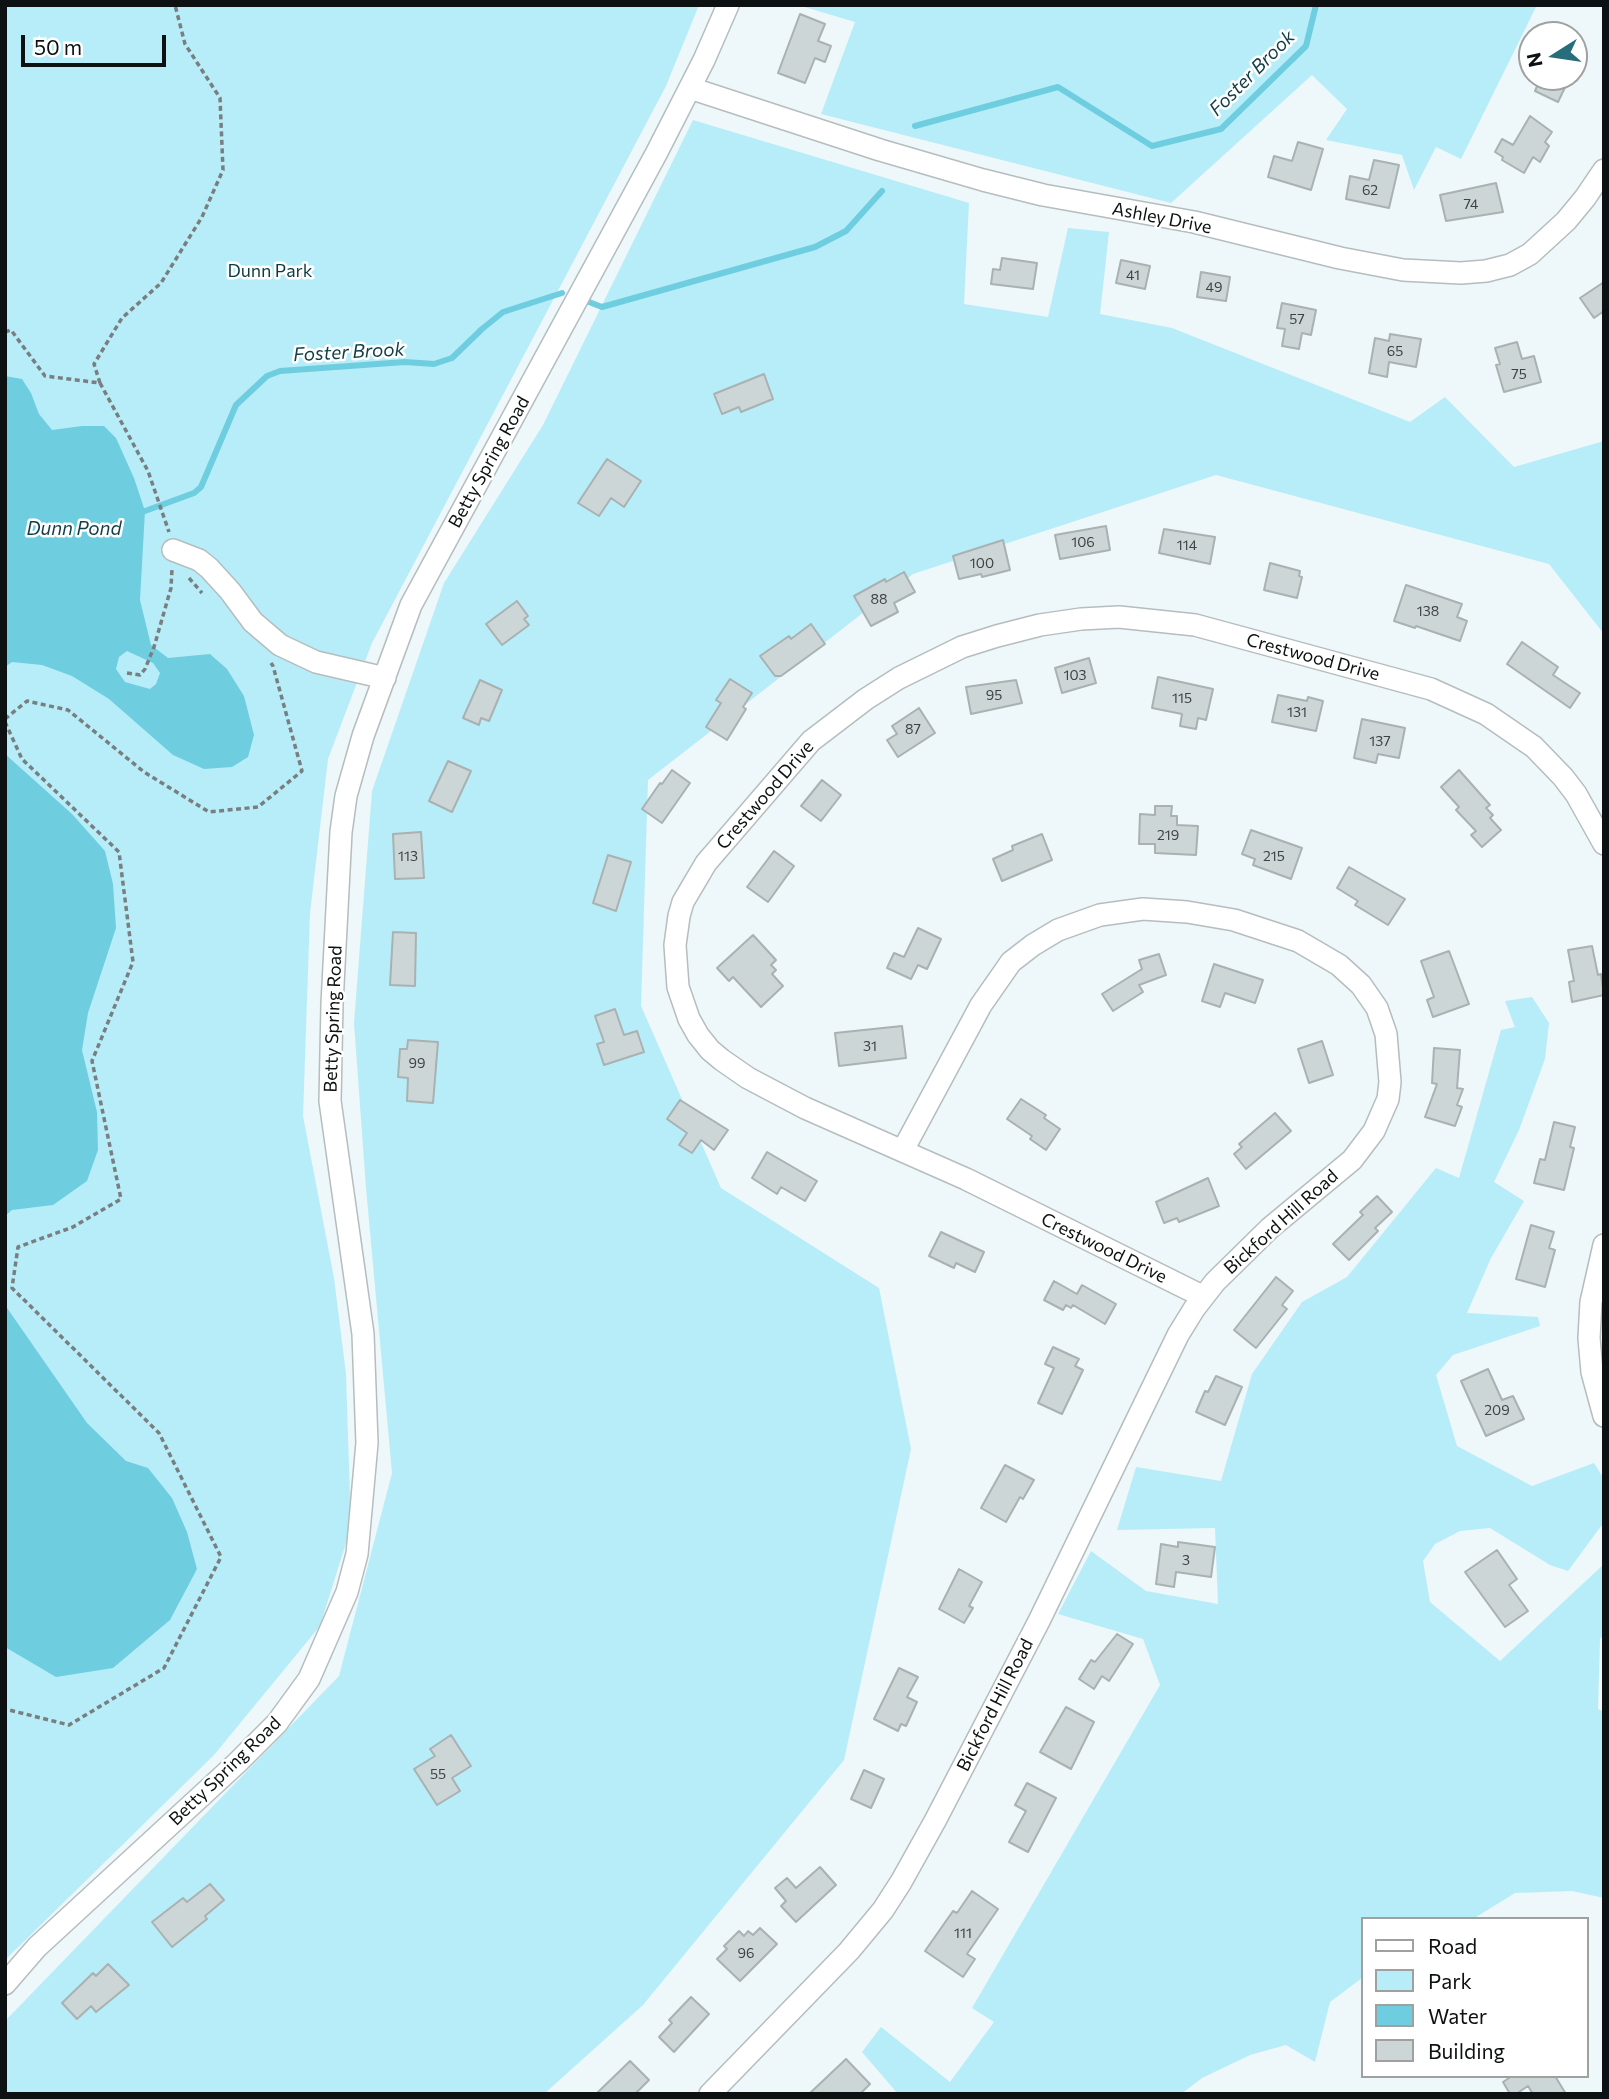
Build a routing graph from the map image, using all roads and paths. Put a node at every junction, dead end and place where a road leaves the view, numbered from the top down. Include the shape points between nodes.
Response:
1 (175, 5) edge
2 (728, 5) edge
3 (690, 88) junction
4 (1604, 170) edge
5 (5, 332) edge
6 (100, 383) junction
7 (173, 550) junction
8 (212, 601) dead end
9 (265, 657) dead end
10 (127, 673) dead end
11 (385, 678) junction
12 (5, 721) edge
13 (1604, 844) edge
14 (903, 1150) junction
15 (1604, 1245) edge
16 (1202, 1296) junction
17 (1603, 1413) edge
18 (5, 1709) edge
19 (5, 1983) edge
20 (710, 2094) edge

1 - 6 path via 185,44 220,98 223,170 202,216 161,283 122,318 94,364
2 - 3 street, Betty Spring Road
3 - 4 street, Ashley Drive via 983,180 1403,270 1486,271 1510,265 1530,254 1566,221
3 - 11 street, Betty Spring Road via 417,594
5 - 6 path via 11,330 45,376
6 - 7 path via 148,471
7 - 8 path via 191,583
7 - 10 path via 171,588 154,648 140,675
7 - 11 street via 209,568 253,622 280,645 316,662
9 - 12 path via 274,666 302,771 258,807 209,812 144,772 68,710 27,701
11 - 19 street, Betty Spring Road via 342,814 332,1004 330,1101 366,1373 363,1506 353,1572 314,1667 278,1723 37,1947
12 - 18 path via 22,759 119,852 133,962 92,1061 121,1199 73,1227 18,1247 12,1288 159,1433 221,1558 164,1668 69,1725
13 - 14 street, Crestwood Drive via 1576,794 1534,747 1486,714 1431,689 1195,625 1081,619 997,636 929,661 866,699 811,741 706,863 683,902 676,930 682,1001 710,1050 748,1078 805,1108
14 - 16 street, Crestwood Drive
14 - 16 street, Bickford Hill Road via 1000,975 1021,953 1058,930 1115,912 1172,910 1234,920 1311,948 1351,975 1377,1008 1389,1047 1388,1099 1374,1131 1352,1160 1284,1214
15 - 17 street via 1591,1302 1589,1338
16 - 20 street, Bickford Hill Road via 1178,1335 1039,1620 901,1882 849,1951

